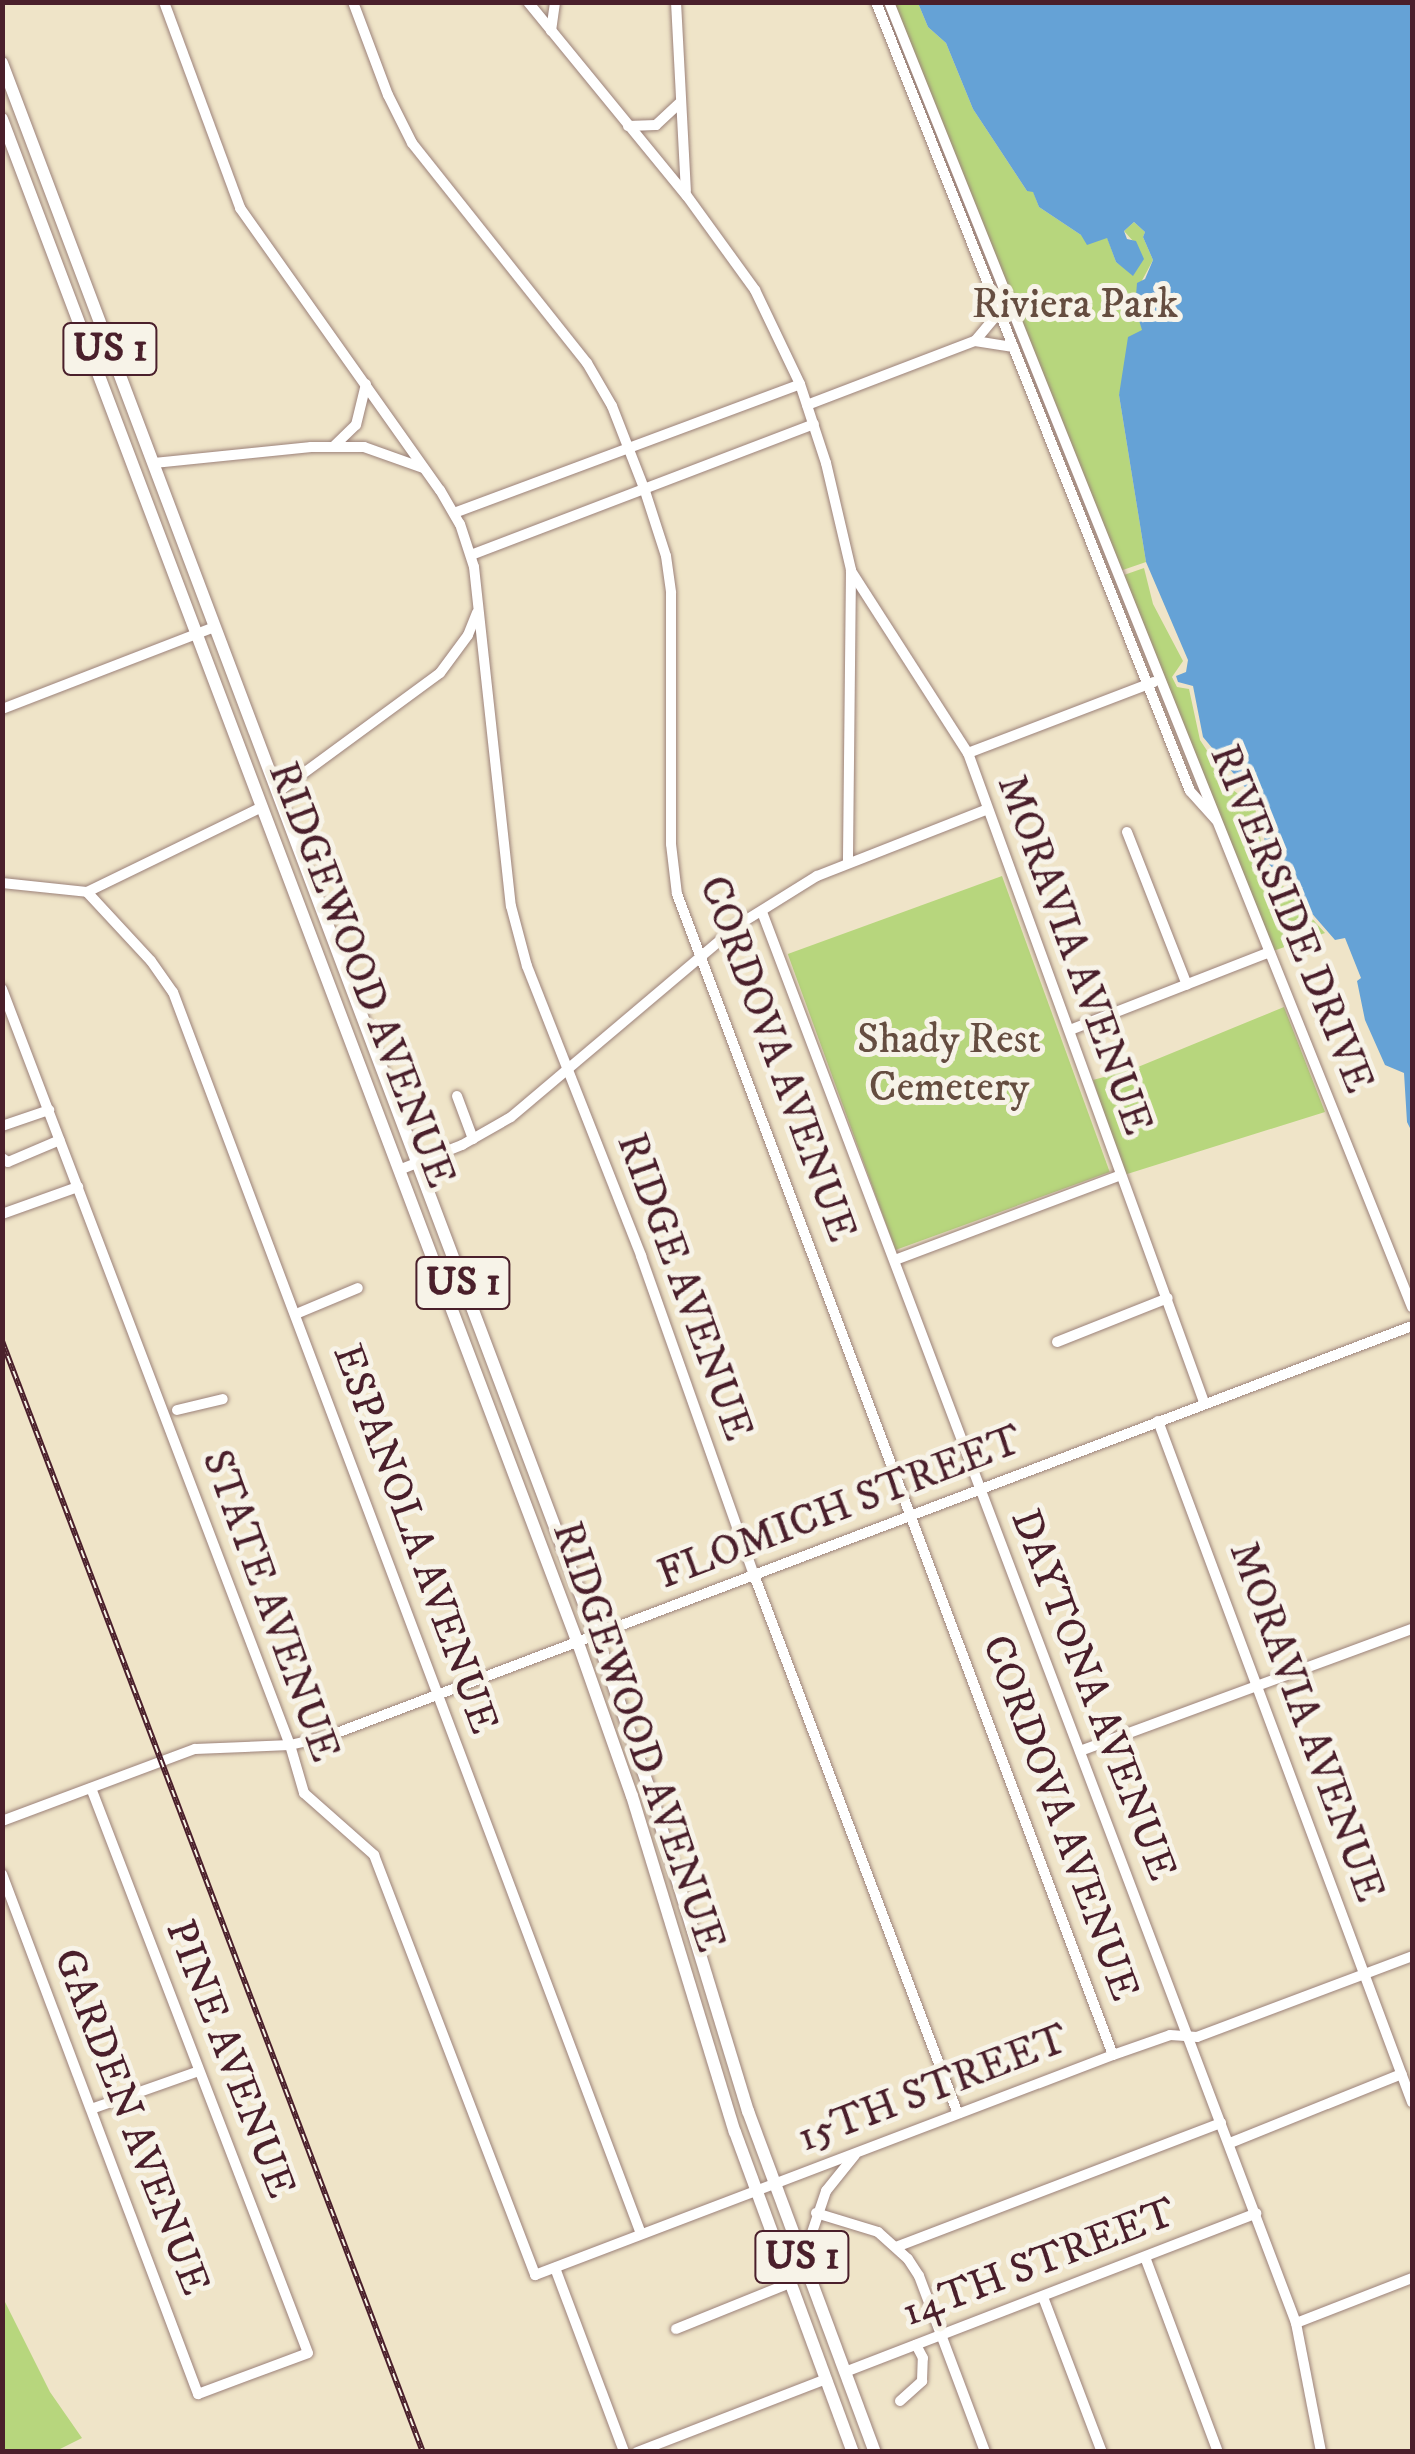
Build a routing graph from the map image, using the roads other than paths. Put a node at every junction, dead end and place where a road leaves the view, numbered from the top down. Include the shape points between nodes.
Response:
1 (164, 2) edge
2 (353, 2) edge
3 (528, 2) edge
4 (555, 2) edge
5 (676, 2) edge
6 (876, 2) edge
7 (890, 2) edge
8 (551, 32) junction
9 (2, 63) edge
10 (680, 103) junction
11 (2, 119) edge
12 (628, 126) junction
13 (686, 196) junction
14 (69, 295) junction
15 (1007, 303) junction
16 (96, 312) junction
17 (998, 314) junction
18 (975, 342) junction
19 (1011, 346) junction
20 (1026, 348) junction
21 (366, 384) junction
22 (800, 384) junction
23 (807, 405) junction
24 (814, 424) junction
25 (333, 446) junction
26 (628, 446) junction
27 (154, 463) junction
28 (424, 468) junction
29 (644, 488) junction
30 (454, 513) junction
31 (471, 556) junction
32 (851, 570) junction
33 (477, 612) junction
34 (215, 627) junction
35 (197, 634) junction
36 (1162, 679) junction
37 (1149, 684) junction
38 (2, 709) edge
39 (968, 754) junction
40 (278, 792) junction
41 (262, 806) junction
42 (985, 810) junction
43 (1216, 820) junction
44 (1127, 832) dead end
45 (848, 862) junction
46 (2, 883) edge
47 (87, 892) junction
48 (762, 912) junction
49 (1268, 953) junction
50 (699, 957) junction
51 (1186, 985) junction
52 (2, 989) edge
53 (1070, 1030) junction
54 (568, 1072) junction
55 (457, 1096) dead end
56 (48, 1110) junction
57 (2, 1126) edge
58 (473, 1139) junction
59 (60, 1140) junction
60 (2, 1158) edge
61 (418, 1163) junction
62 (400, 1170) junction
63 (1119, 1176) junction
64 (78, 1187) junction
65 (2, 1214) edge
66 (895, 1260) junction
67 (358, 1288) dead end
68 (1168, 1298) junction
69 (1412, 1307) edge
70 (296, 1314) junction
71 (1412, 1326) edge
72 (1057, 1342) dead end
73 (223, 1398) dead end
74 (1204, 1402) junction
75 (177, 1410) dead end
76 (1158, 1421) junction
77 (980, 1489) junction
78 (912, 1515) junction
79 (754, 1575) junction
80 (1412, 1629) edge
81 (596, 1636) junction
82 (578, 1643) junction
83 (1260, 1687) junction
84 (438, 1695) junction
85 (290, 1744) junction
86 (1080, 1751) junction
87 (91, 1788) junction
88 (2, 1821) edge
89 (2, 1874) edge
90 (1412, 1956) edge
91 (1364, 1972) junction
92 (1186, 2036) junction
93 (1114, 2054) junction
94 (199, 2071) junction
95 (1402, 2074) junction
96 (1412, 2102) edge
97 (94, 2108) junction
98 (958, 2114) junction
99 (1222, 2123) junction
100 (1230, 2143) junction
101 (857, 2153) junction
102 (774, 2184) junction
103 (756, 2190) junction
104 (816, 2213) junction
105 (1256, 2213) junction
106 (641, 2234) junction
107 (896, 2247) junction
108 (1145, 2257) junction
109 (803, 2260) junction
110 (555, 2268) junction
111 (535, 2275) joint
112 (1412, 2278) edge
113 (790, 2283) junction
114 (1044, 2297) junction
115 (1296, 2323) junction
116 (676, 2328) dead end
117 (942, 2336) junction
118 (916, 2345) junction
119 (814, 2347) junction
120 (845, 2372) junction
121 (826, 2379) junction
122 (198, 2394) joint
123 (900, 2401) dead end
124 (856, 2402) junction
125 (624, 2452) edge
126 (636, 2452) edge
127 (853, 2452) edge
128 (875, 2452) edge
129 (985, 2452) edge
130 (1102, 2452) edge
131 (1218, 2452) edge
132 (1322, 2452) edge

1 - 21 street, RIDGE AVENUE via 240,208
2 - 26 street, CORDOVA AVENUE via 412,143 560,324 612,406
3 - 8 street
4 - 8 street
5 - 10 street
6 - 17 street
7 - 15 street, RIVERSIDE DRIVE
8 - 12 street
9 - 16 main road, RIDGEWOOD AVENUE / US 1
10 - 12 street via 656,125
10 - 13 street
11 - 14 main road, RIDGEWOOD AVENUE / US 1
12 - 13 street
13 - 22 street via 755,290
14 - 16 main road
14 - 35 main road, RIDGEWOOD AVENUE / US 1
15 - 17 street
15 - 20 street, RIVERSIDE DRIVE
16 - 27 main road, RIDGEWOOD AVENUE / US 1
17 - 18 street
17 - 19 street
18 - 19 street
18 - 23 street
19 - 20 street
19 - 37 street
20 - 36 street, RIVERSIDE DRIVE
21 - 25 street via 356,425
21 - 28 street, RIDGE AVENUE
22 - 23 street
22 - 26 street
23 - 24 street
24 - 29 street
24 - 32 street
25 - 27 street
25 - 28 street via 384,451
26 - 29 street, CORDOVA AVENUE
26 - 30 street
27 - 34 main road, RIDGEWOOD AVENUE / US 1
28 - 30 street, RIDGE AVENUE
29 - 31 street
29 - 50 street, CORDOVA AVENUE via 671,594 671,844 677,894
30 - 31 street, RIDGE AVENUE
31 - 33 street, RIDGE AVENUE
32 - 39 street, MORAVIA AVENUE
32 - 45 street
33 - 40 street via 440,674
33 - 54 street, RIDGE AVENUE via 511,906 526,966
34 - 35 street
34 - 40 main road, RIDGEWOOD AVENUE / US 1
35 - 38 street
35 - 41 main road, RIDGEWOOD AVENUE / US 1
36 - 37 street
36 - 43 street, RIVERSIDE DRIVE
37 - 39 street
37 - 43 street via 1190,791
39 - 42 street, MORAVIA AVENUE
40 - 61 main road, RIDGEWOOD AVENUE / US 1
41 - 47 street
41 - 62 main road, RIDGEWOOD AVENUE / US 1
42 - 45 street
42 - 53 street, MORAVIA AVENUE
43 - 49 street, RIVERSIDE DRIVE
44 - 51 street
45 - 48 street
46 - 47 street
47 - 70 street, ESPANOLA AVENUE via 171,989
48 - 50 street
48 - 66 street, DAYTONA AVENUE
49 - 51 street
49 - 69 street, RIVERSIDE DRIVE
50 - 54 street
50 - 78 street, CORDOVA AVENUE
51 - 53 street
52 - 56 street, STATE AVENUE
53 - 63 street, MORAVIA AVENUE
54 - 58 street
54 - 79 street, RIDGE AVENUE
55 - 58 street
56 - 57 street
56 - 59 street, STATE AVENUE
58 - 61 street
59 - 60 street via 8,1162
59 - 64 street, STATE AVENUE
61 - 62 street
61 - 81 main road, RIDGEWOOD AVENUE / US 1
62 - 82 main road, RIDGEWOOD AVENUE / US 1
63 - 66 street
63 - 68 street, MORAVIA AVENUE
64 - 65 street
64 - 85 street, STATE AVENUE
66 - 77 street, DAYTONA AVENUE
67 - 70 street
68 - 72 street
68 - 74 street, MORAVIA AVENUE
70 - 84 street, ESPANOLA AVENUE
71 - 74 street, FLOMICH STREET
73 - 75 street
74 - 76 street, FLOMICH STREET
76 - 77 street, FLOMICH STREET
76 - 83 street, MORAVIA AVENUE
77 - 78 street, FLOMICH STREET
77 - 86 street, DAYTONA AVENUE
78 - 79 street, FLOMICH STREET
78 - 93 street, CORDOVA AVENUE
79 - 81 street, FLOMICH STREET
79 - 98 street, RIDGE AVENUE
80 - 83 street
81 - 82 street, FLOMICH STREET
81 - 102 main road, RIDGEWOOD AVENUE / US 1
82 - 84 street, FLOMICH STREET
82 - 103 main road, RIDGEWOOD AVENUE / US 1
83 - 86 street
83 - 91 street, MORAVIA AVENUE
84 - 85 street, FLOMICH STREET
84 - 106 street, ESPANOLA AVENUE
85 - 87 street, FLOMICH STREET via 208,1746
85 - 111 street, STATE AVENUE via 304,1793 374,1855
86 - 92 street, DAYTONA AVENUE
87 - 88 street, FLOMICH STREET
87 - 94 street, PINE AVENUE
89 - 97 street, GARDEN AVENUE
90 - 91 street, 15TH STREET
91 - 92 street, 15TH STREET
91 - 95 street, MORAVIA AVENUE
92 - 93 street, 15TH STREET
92 - 99 street, DAYTONA AVENUE
93 - 98 street, 15TH STREET
94 - 97 street
94 - 122 street, PINE AVENUE via 308,2353
95 - 96 street, MORAVIA AVENUE
95 - 100 street
97 - 122 street, GARDEN AVENUE
98 - 101 street, 15TH STREET
99 - 100 street, DAYTONA AVENUE
99 - 107 street
100 - 105 street, DAYTONA AVENUE
101 - 102 street, 15TH STREET
101 - 104 street
102 - 103 street, 15TH STREET
102 - 109 main road, US 1
103 - 106 street, 15TH STREET
103 - 113 main road, US 1
104 - 107 street via 878,2232
104 - 109 street
105 - 108 street, 14TH STREET
105 - 115 street, DAYTONA AVENUE
106 - 110 street, 15TH STREET
107 - 117 street via 919,2276
108 - 114 street, 14TH STREET
108 - 131 street
109 - 120 main road, US 1
110 - 111 street, 15TH STREET
110 - 125 street
112 - 115 street
113 - 116 street
113 - 119 main road, US 1
114 - 117 street, 14TH STREET
114 - 130 street
115 - 132 street, DAYTONA AVENUE
117 - 118 street, 14TH STREET
117 - 129 street
118 - 120 street, 14TH STREET
118 - 123 street via 922,2381
119 - 120 main road via 832,2368
119 - 121 main road, US 1
120 - 124 main road, US 1
121 - 124 main road
121 - 126 street
121 - 127 main road, US 1
124 - 128 main road, US 1

